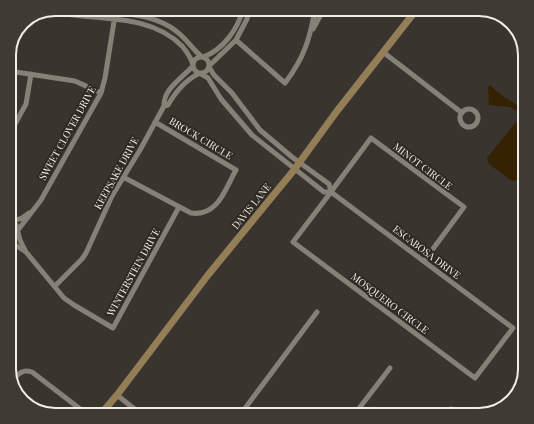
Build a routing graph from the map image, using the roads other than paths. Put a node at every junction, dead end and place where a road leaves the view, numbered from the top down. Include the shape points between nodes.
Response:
1 (71, 16) edge
2 (115, 16) edge
3 (137, 16) edge
4 (241, 16) edge
5 (247, 16) edge
6 (314, 16) edge
7 (320, 16) edge
8 (411, 16) edge
9 (115, 20) junction
10 (312, 31) junction
11 (236, 40) junction
12 (383, 52) junction
13 (202, 57) junction
14 (193, 65) junction
15 (210, 66) junction
16 (16, 71) edge
17 (201, 73) junction
18 (31, 74) junction
19 (101, 93) junction
20 (164, 106) junction
21 (462, 113) dead end
22 (16, 122) edge
23 (155, 122) junction
24 (300, 163) junction
25 (294, 170) junction
26 (123, 177) junction
27 (331, 192) junction
28 (179, 207) junction
29 (30, 213) junction
30 (16, 220) edge
31 (16, 225) edge
32 (18, 231) junction
33 (16, 235) edge
34 (16, 245) edge
35 (26, 252) junction
36 (424, 261) junction
37 (55, 286) junction
38 (317, 312) dead end
39 (512, 328) joint
40 (390, 368) dead end
41 (17, 376) edge
42 (117, 395) junction
43 (79, 408) edge
44 (106, 408) edge
45 (133, 408) edge
46 (245, 408) edge
47 (359, 408) edge

1 - 9 street
2 - 9 street, SWEET CLOVER DRIVE
3 - 13 street via 170,27
4 - 13 street via 230,36 216,50
5 - 11 street
6 - 10 street
7 - 10 street
8 - 12 street, DAVIS LANE
9 - 14 street via 149,26 166,34 185,50
9 - 19 street, SWEET CLOVER DRIVE
10 - 11 street via 299,62 285,83
11 - 15 street
12 - 21 street
12 - 24 street, DAVIS LANE
13 - 14 street via 195,60
13 - 15 street via 208,60
14 - 17 street via 195,70
14 - 20 street, KEEPSAKE DRIVE via 170,89
15 - 17 street via 206,72
15 - 24 street, ESCABOSA DRIVE via 214,75 232,93 260,130
16 - 18 street
17 - 20 street, KEEPSAKE DRIVE via 175,92 168,105
17 - 25 street, ESCABOSA DRIVE via 212,82 221,99 252,136
18 - 19 street via 74,81
18 - 22 street via 26,104
19 - 29 street, SWEET CLOVER DRIVE via 41,200
20 - 23 street, KEEPSAKE DRIVE
23 - 26 street, KEEPSAKE DRIVE
23 - 28 street, BROCK CIRCLE via 236,170 210,211 196,214
24 - 25 street, DAVIS LANE
24 - 27 street, ESCABOSA DRIVE via 329,184
25 - 27 street, ESCABOSA DRIVE via 324,192
25 - 42 street, DAVIS LANE via 208,275
26 - 28 street, BROCK CIRCLE
26 - 37 street, KEEPSAKE DRIVE via 82,259
27 - 36 street, ESCABOSA DRIVE
27 - 36 street, MINOT CIRCLE via 371,138 464,208
27 - 39 street, MOSQUERO CIRCLE via 293,242 418,336 475,378
28 - 37 street, WINTERSTEIN DRIVE via 113,328 74,306
29 - 30 street, SWEET CLOVER DRIVE
29 - 32 street, SWEET CLOVER DRIVE
31 - 32 street, WINTERSTEIN DRIVE
32 - 33 street, SWEET CLOVER DRIVE
32 - 35 street, WINTERSTEIN DRIVE
34 - 35 street, WINTERSTEIN DRIVE
35 - 37 street, WINTERSTEIN DRIVE
36 - 39 street, ESCABOSA DRIVE
38 - 46 street
40 - 47 street
41 - 43 street via 21,372 32,372
42 - 44 street, DAVIS LANE
42 - 45 street

